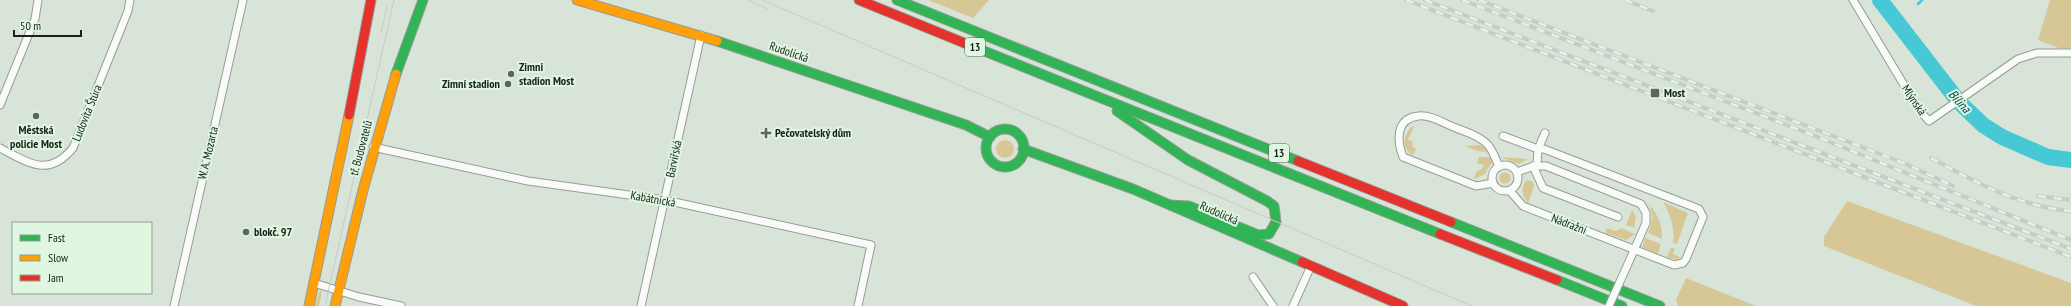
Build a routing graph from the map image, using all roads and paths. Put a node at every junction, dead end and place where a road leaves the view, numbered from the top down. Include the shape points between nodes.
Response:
1 (38, 0) edge
2 (130, 0) edge
3 (243, 0) edge
4 (370, 0) edge
5 (422, 0) edge
6 (577, 0) edge
7 (859, 0) edge
8 (898, 0) edge
9 (1853, 0) edge
10 (701, 35) junction
11 (2071, 53) edge
12 (1088, 94) junction
13 (0, 105) edge
14 (1545, 133) dead end
15 (1503, 136) dead end
16 (990, 137) junction
17 (373, 147) junction
18 (0, 148) edge
19 (1023, 150) junction
20 (1538, 150) junction
21 (1499, 166) junction
22 (1535, 166) junction
23 (1517, 172) junction
24 (1493, 183) junction
25 (1510, 191) junction
26 (665, 200) junction
27 (1170, 205) junction
28 (1618, 217) dead end
29 (1634, 250) junction
30 (1311, 266) junction
31 (1253, 277) dead end
32 (314, 283) junction
33 (338, 291) junction
34 (174, 306) edge
35 (309, 306) edge
36 (335, 306) edge
37 (401, 306) edge
38 (641, 306) edge
39 (858, 306) edge
40 (1273, 306) edge
41 (1293, 306) edge
42 (1403, 306) edge
43 (1609, 306) edge
44 (1622, 306) edge
45 (1660, 306) edge

1 - 13 street via 35,19
2 - 18 street, Ludovíta Štúra via 128,11 73,148 64,160 52,165 39,166
3 - 34 street, W. A. Mozarta
4 - 32 main road, tř. Budovatelů
5 - 17 main road, tř. Budovatelů via 388,95
6 - 10 main road, Rudolická
7 - 12 main road, 13
8 - 45 main road, 13
9 - 11 street, Mlýnská via 1919,110 1930,121 2018,59 2037,53
10 - 16 main road, Rudolická via 966,125
10 - 26 street, Barvířská
12 - 27 main road via 1188,160 1267,201 1274,206 1276,222 1269,234 1258,235 1189,206
12 - 44 main road, 13
14 - 20 street
15 - 20 street
16 - 19 main road via 999,130 1011,131 1020,138
16 - 19 main road via 986,148 987,154 1000,166 1015,163
17 - 26 street, Kabátnická via 528,181
17 - 33 main road, tř. Budovatelů
19 - 27 main road, Rudolická via 1049,157
20 - 22 street
20 - 29 street, Nádražní via 1544,149 1634,183 1702,212 1703,217 1683,263 1674,265
21 - 23 street via 1509,165
21 - 24 street via 1494,172
21 - 24 street via 1494,153 1476,136 1428,117 1418,116 1406,121 1399,131 1398,143 1403,157 1476,186
22 - 23 street
22 - 28 street via 1543,188
22 - 29 street via 1546,166 1641,204 1646,213 1646,222
23 - 25 street via 1518,183
24 - 25 street via 1500,190
25 - 29 street, Nádražní via 1523,206
26 - 38 street, Barvířská
26 - 39 street, Kabátnická via 870,245
27 - 30 main road, Rudolická
29 - 43 street, bridge
30 - 41 street
30 - 42 main road, Rudolická
31 - 40 street
32 - 33 street
32 - 35 main road, tř. Budovatelů
33 - 36 main road, tř. Budovatelů
33 - 37 street

